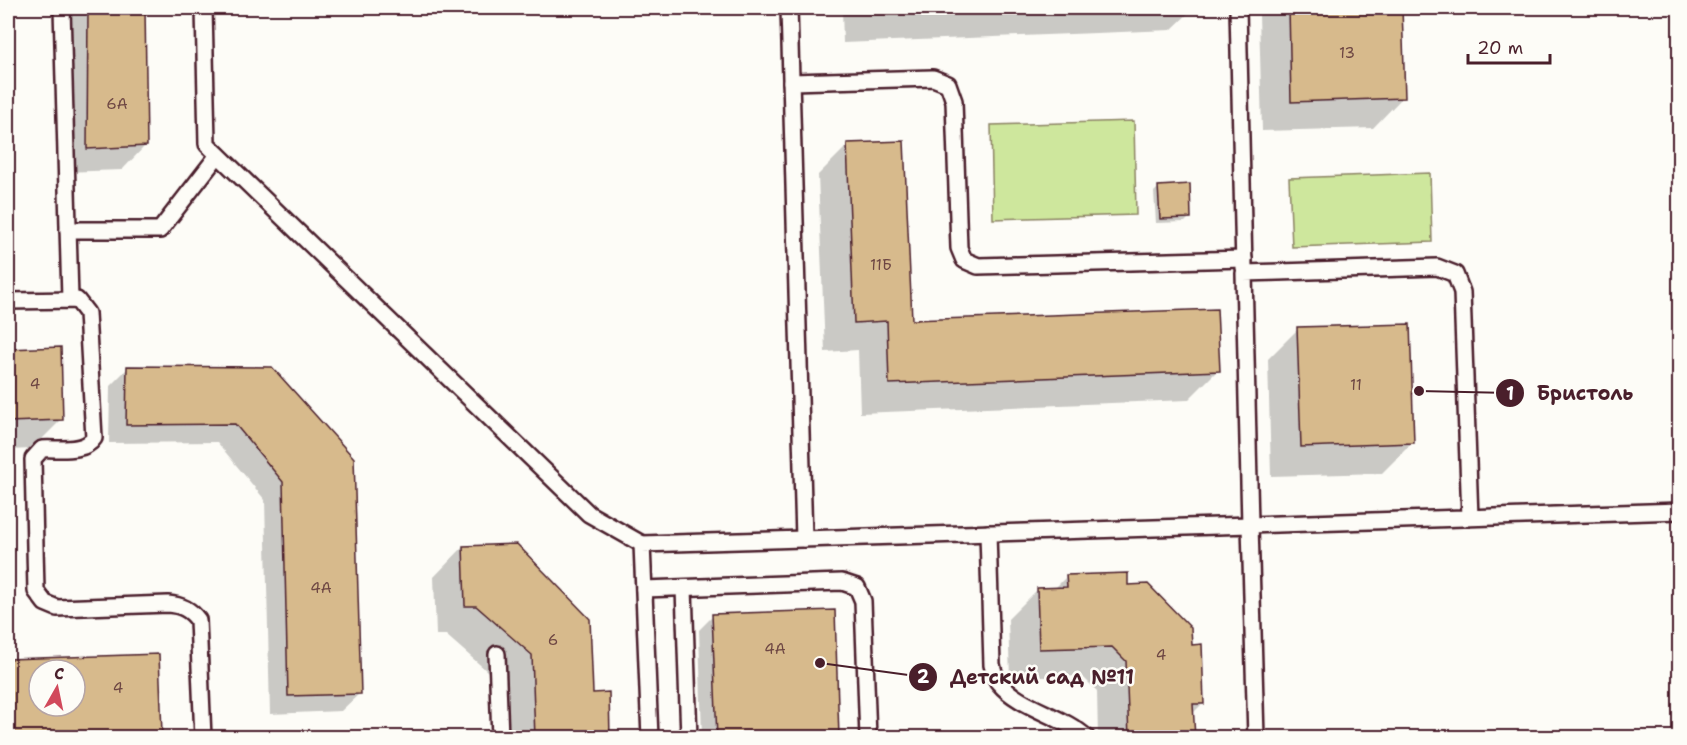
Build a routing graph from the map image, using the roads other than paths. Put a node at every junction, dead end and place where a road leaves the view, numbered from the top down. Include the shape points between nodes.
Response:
1 (62, 8) edge
2 (204, 8) edge
3 (789, 8) edge
4 (1238, 8) edge
5 (791, 82) junction
6 (218, 155) junction
7 (68, 230) junction
8 (1244, 266) junction
9 (70, 299) junction
10 (8, 301) edge
11 (1680, 511) edge
12 (1470, 518) junction
13 (1251, 525) junction
14 (988, 533) junction
15 (804, 539) junction
16 (642, 544) junction
17 (684, 588) junction
18 (644, 589) junction
19 (497, 654) dead end
20 (203, 738) edge
21 (500, 738) edge
22 (650, 738) edge
23 (689, 738) edge
24 (868, 738) edge
25 (1087, 738) edge
26 (1256, 738) edge

1 - 7 lane
2 - 6 lane via 207,144
3 - 5 lane
4 - 8 lane
5 - 8 lane via 933,78 948,84 954,100 958,248 964,260 978,266
5 - 15 lane
6 - 7 lane via 160,230
6 - 16 lane via 588,514
7 - 9 lane
8 - 12 lane via 1437,267 1455,274 1462,292
8 - 13 lane
9 - 10 lane
9 - 20 lane via 81,302 87,313 94,438 84,447 42,449 33,459 36,591 45,603 57,608 168,604 189,610 198,620
11 - 12 lane
12 - 13 lane
13 - 14 lane
13 - 26 lane
14 - 15 lane
14 - 25 lane via 992,665 997,682
15 - 16 lane
16 - 18 lane
17 - 18 lane
17 - 23 lane
17 - 24 lane via 842,582 857,587 863,602
18 - 22 lane
19 - 21 lane

